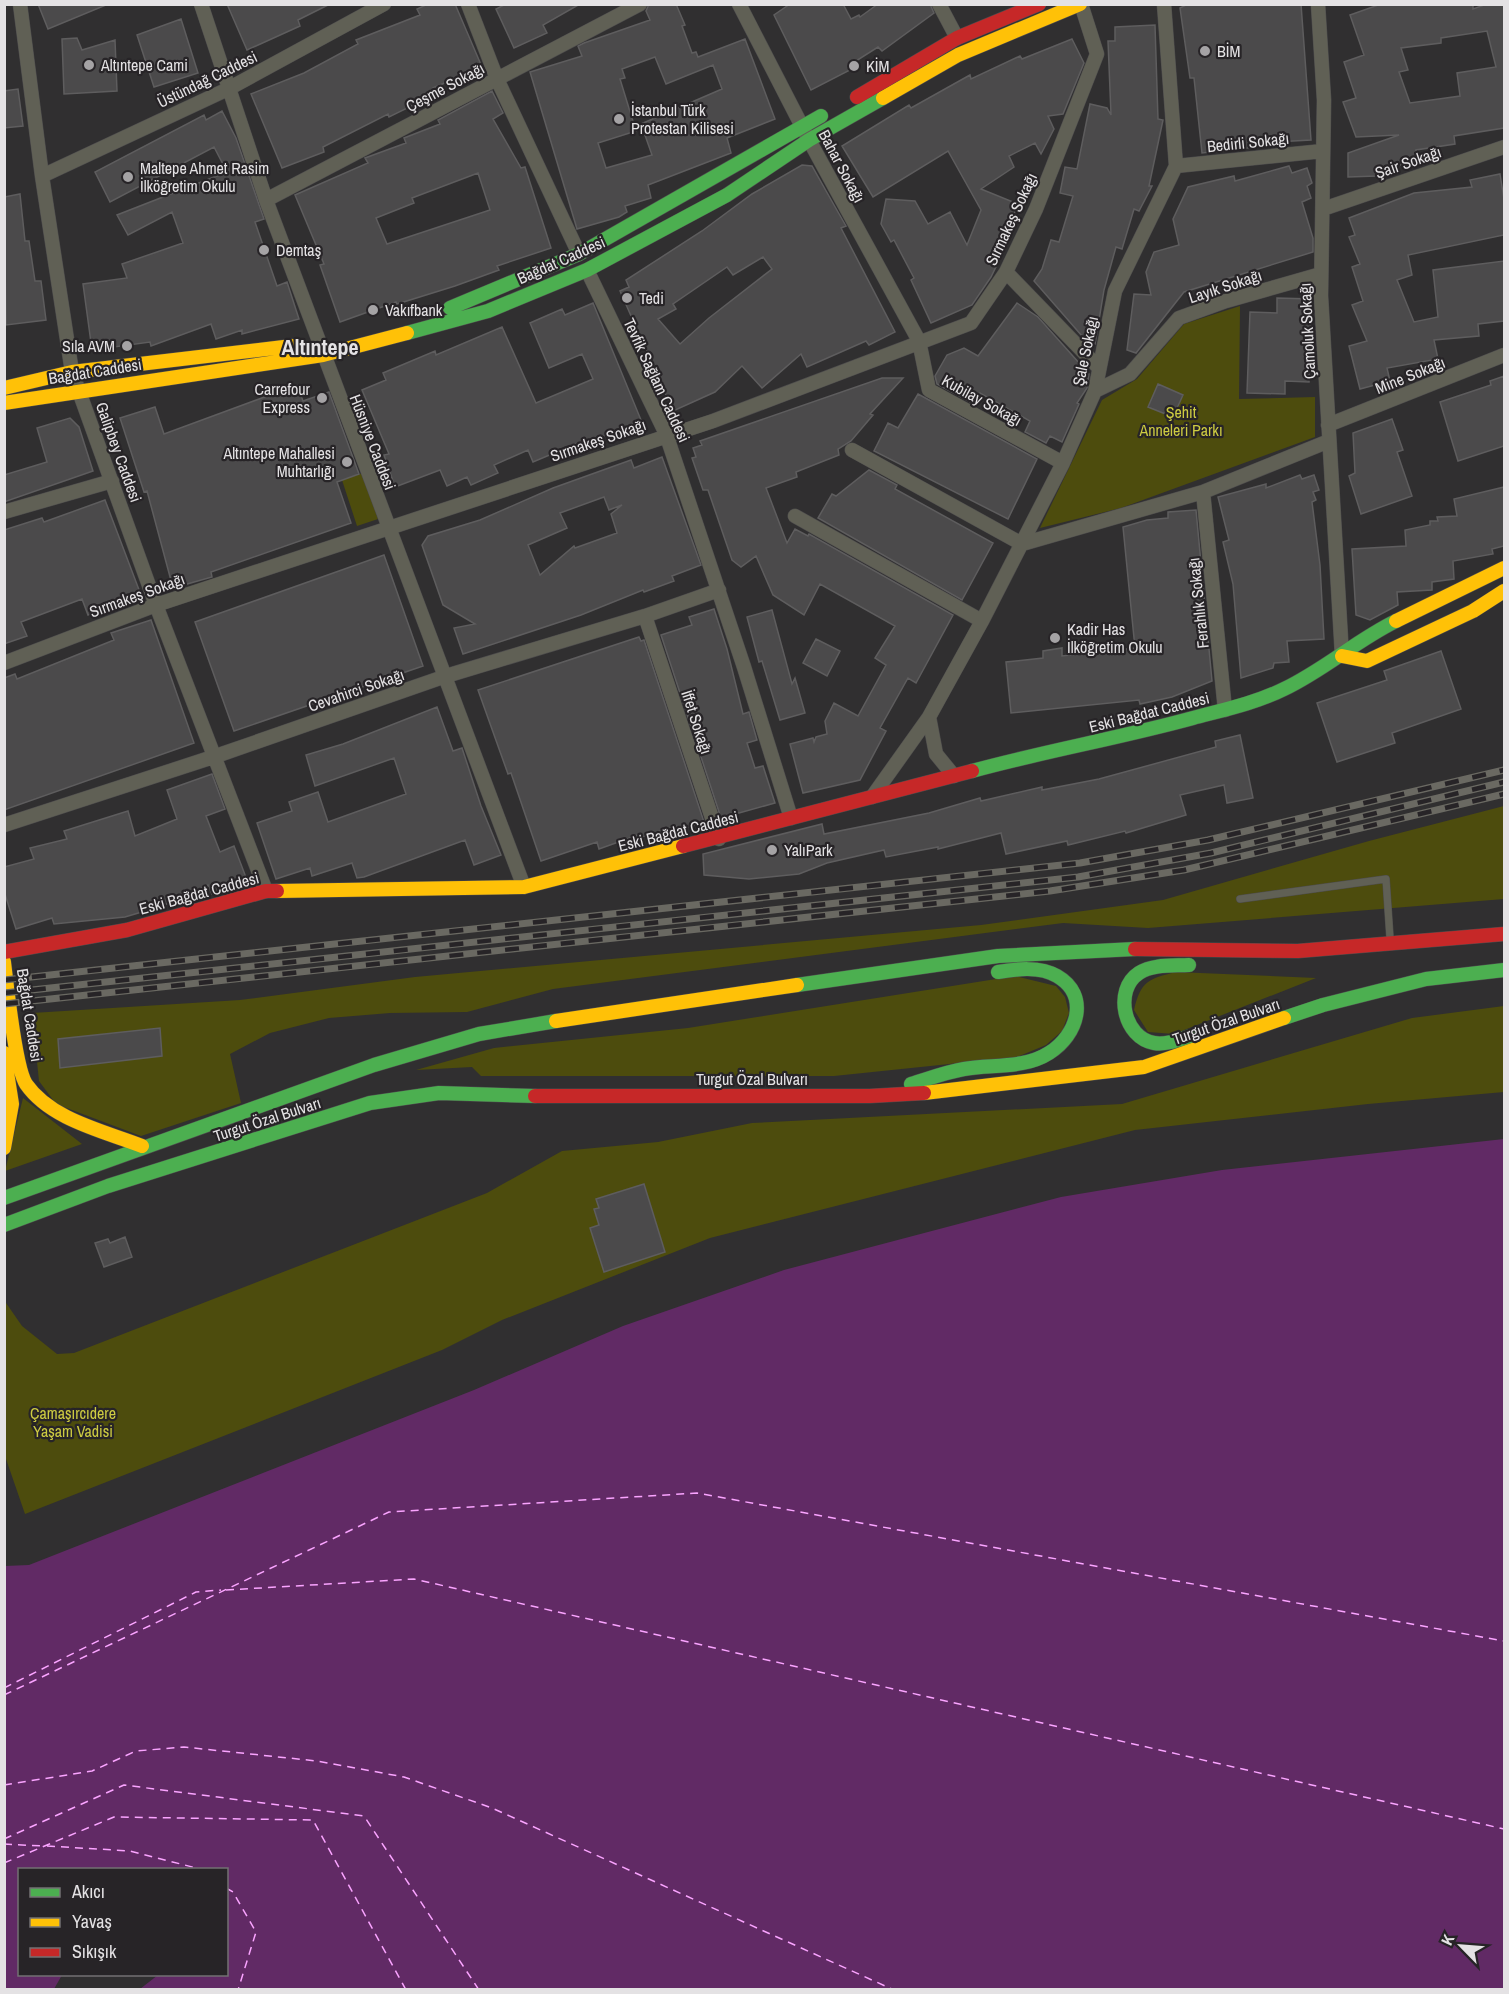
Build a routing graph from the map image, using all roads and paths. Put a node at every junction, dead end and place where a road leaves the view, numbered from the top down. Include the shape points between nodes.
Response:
1 (20, 4) edge
2 (201, 4) edge
3 (384, 4) edge
4 (468, 4) edge
5 (640, 4) edge
6 (939, 4) edge
7 (1039, 4) edge
8 (1081, 4) edge
9 (1164, 4) edge
10 (1318, 4) edge
11 (743, 6) edge
12 (957, 38) junction
13 (497, 79) junction
14 (228, 89) junction
15 (803, 126) junction
16 (809, 140) junction
17 (1504, 147) edge
18 (1323, 151) junction
19 (1176, 166) junction
20 (42, 176) junction
21 (266, 200) junction
22 (1323, 209) junction
23 (579, 254) junction
24 (586, 270) junction
25 (1006, 272) junction
26 (1321, 274) junction
27 (920, 341) junction
28 (321, 349) junction
29 (1504, 355) edge
30 (1099, 368) junction
31 (72, 372) junction
32 (4, 388) edge
33 (79, 390) junction
34 (1095, 391) junction
35 (4, 403) edge
36 (1328, 426) junction
37 (666, 435) junction
38 (1329, 441) junction
39 (852, 450) dead end
40 (1063, 464) junction
41 (112, 481) junction
42 (1203, 492) junction
43 (4, 512) edge
44 (795, 516) dead end
45 (389, 529) junction
46 (1022, 544) junction
47 (1504, 568) edge
48 (719, 590) junction
49 (1504, 591) edge
50 (156, 605) junction
51 (645, 616) junction
52 (982, 621) junction
53 (1342, 656) junction
54 (4, 663) edge
55 (446, 676) junction
56 (1225, 710) junction
57 (929, 717) junction
58 (216, 756) junction
59 (954, 776) junction
60 (870, 799) junction
61 (791, 818) junction
62 (4, 825) edge
63 (719, 839) junction
64 (524, 887) junction
65 (266, 891) junction
66 (1240, 899) dead end
67 (1504, 934) edge
68 (1390, 943) junction
69 (1298, 951) junction
70 (4, 952) edge
71 (4, 962) edge
72 (1203, 965) dead end
73 (1237, 965) dead end
74 (1504, 970) edge
75 (979, 975) dead end
76 (725, 996) junction
77 (805, 998) dead end
78 (1323, 1005) junction
79 (4, 1053) edge
80 (870, 1096) junction
81 (142, 1146) junction
82 (4, 1148) edge
83 (4, 1198) edge
84 (4, 1225) edge

1 - 20 street, Galipbey Caddesi
2 - 14 street, Hüsniye Caddesi
3 - 14 street, Üstündağ Caddesi
4 - 13 street, Tevfik Sağlam Caddesi
5 - 13 street, Çeşme Sokağı
6 - 12 street
7 - 12 main road, Bağdat Caddesi
8 - 16 main road, Bağdat Caddesi via 958,55
8 - 25 street, Sırmakeş Sokağı via 1097,54 1036,209
9 - 19 street
10 - 18 street, Çamoluk Sokağı
11 - 15 street, Bahar Sokağı
12 - 15 main road, Bağdat Caddesi
13 - 21 street, Çeşme Sokağı
13 - 23 street, Tevfik Sağlam Caddesi
14 - 20 street, Üstündağ Caddesi
14 - 21 street, Hüsniye Caddesi
15 - 16 street, Bahar Sokağı
15 - 23 main road, Bağdat Caddesi
16 - 24 main road, Bağdat Caddesi via 727,195
16 - 27 street, Bahar Sokağı
17 - 22 street, Şair Sokağı
18 - 19 street, Bedirli Sokağı
18 - 22 street, Çamoluk Sokağı
19 - 30 street, Şale Sokağı via 1115,291
20 - 31 street, Galipbey Caddesi
21 - 28 street, Hüsniye Caddesi
22 - 26 street, Çamoluk Sokağı
23 - 24 main road, Tevfik Sağlam Caddesi
23 - 28 main road, Bağdat Caddesi via 463,304
24 - 28 main road, Bağdat Caddesi via 489,311
24 - 37 street, Tevfik Sağlam Caddesi
25 - 27 street, Sırmakeş Sokağı via 971,323
25 - 30 street
26 - 34 street, Layık Sokağı via 1179,318 1130,374
26 - 36 street, Çamoluk Sokağı
27 - 37 street, Sırmakeş Sokağı via 795,392
27 - 40 street, Kubilay Sokağı via 929,390
28 - 31 main road, Bağdat Caddesi
28 - 33 main road, Bağdat Caddesi
28 - 45 street, Hüsniye Caddesi
29 - 36 street, Mine Sokağı
30 - 34 street, Şale Sokağı
31 - 32 main road, Bağdat Caddesi
31 - 33 street, Galipbey Caddesi
33 - 35 main road, Bağdat Caddesi
33 - 41 street, Galipbey Caddesi
34 - 40 street, Şale Sokağı
36 - 38 street, Çamoluk Sokağı
37 - 45 street, Sırmakeş Sokağı
37 - 48 street, Tevfik Sağlam Caddesi
38 - 42 street
38 - 53 street, Çamoluk Sokağı
39 - 46 street
40 - 46 street, Şale Sokağı
41 - 43 street
41 - 50 street, Galipbey Caddesi
42 - 46 street
42 - 56 street, Ferahlık Sokağı
44 - 52 street
45 - 50 street, Sırmakeş Sokağı
45 - 55 street, Hüsniye Caddesi
46 - 52 street, Şale Sokağı
47 - 53 main road, Eski Bağdat Caddesi via 1369,634
48 - 51 street, Cevahirci Sokağı
48 - 61 street, Tevfik Sağlam Caddesi
49 - 53 main road via 1367,661
50 - 54 street, Sırmakeş Sokağı
50 - 58 street, Galipbey Caddesi
51 - 55 street, Cevahirci Sokağı
51 - 63 street, İffet Sokağı
52 - 57 street, Şale Sokağı
53 - 56 main road, Eski Bağdat Caddesi via 1283,690
55 - 58 street, Cevahirci Sokağı
55 - 64 street, Hüsniye Caddesi
56 - 59 main road, Eski Bağdat Caddesi
57 - 59 street via 936,754
57 - 60 street, Şale Sokağı
58 - 62 street, Cevahirci Sokağı
58 - 65 street, Galipbey Caddesi
59 - 60 main road, Eski Bağdat Caddesi
60 - 61 main road, Eski Bağdat Caddesi
61 - 63 main road, Eski Bağdat Caddesi
63 - 64 main road, Eski Bağdat Caddesi
64 - 65 main road, Eski Bağdat Caddesi
65 - 70 main road, Eski Bağdat Caddesi via 127,930
66 - 68 lane via 1386,879
67 - 68 main road, Turgut Özal Bulvarı
68 - 69 main road, Turgut Özal Bulvarı
69 - 73 main road
69 - 76 main road, Turgut Özal Bulvarı via 1041,952
71 - 81 main road, Bağdat Caddesi via 25,1083 66,1117
72 - 78 main road via 1158,966 1137,974 1129,984 1125,1004 1126,1019 1135,1033 1149,1042 1166,1044 1274,1009
74 - 78 main road, Turgut Özal Bulvarı via 1426,979
75 - 80 main road via 1014,969 1057,976 1078,1004 1077,1023 1067,1040 1037,1059 962,1070
76 - 77 main road
76 - 81 main road, Turgut Özal Bulvarı via 479,1034 374,1065
78 - 80 main road, Turgut Özal Bulvarı via 1144,1067 951,1091
79 - 82 main road, Bağdat Caddesi via 12,1104
80 - 84 main road, Turgut Özal Bulvarı via 439,1093 370,1103 108,1186
81 - 83 main road, Turgut Özal Bulvarı

